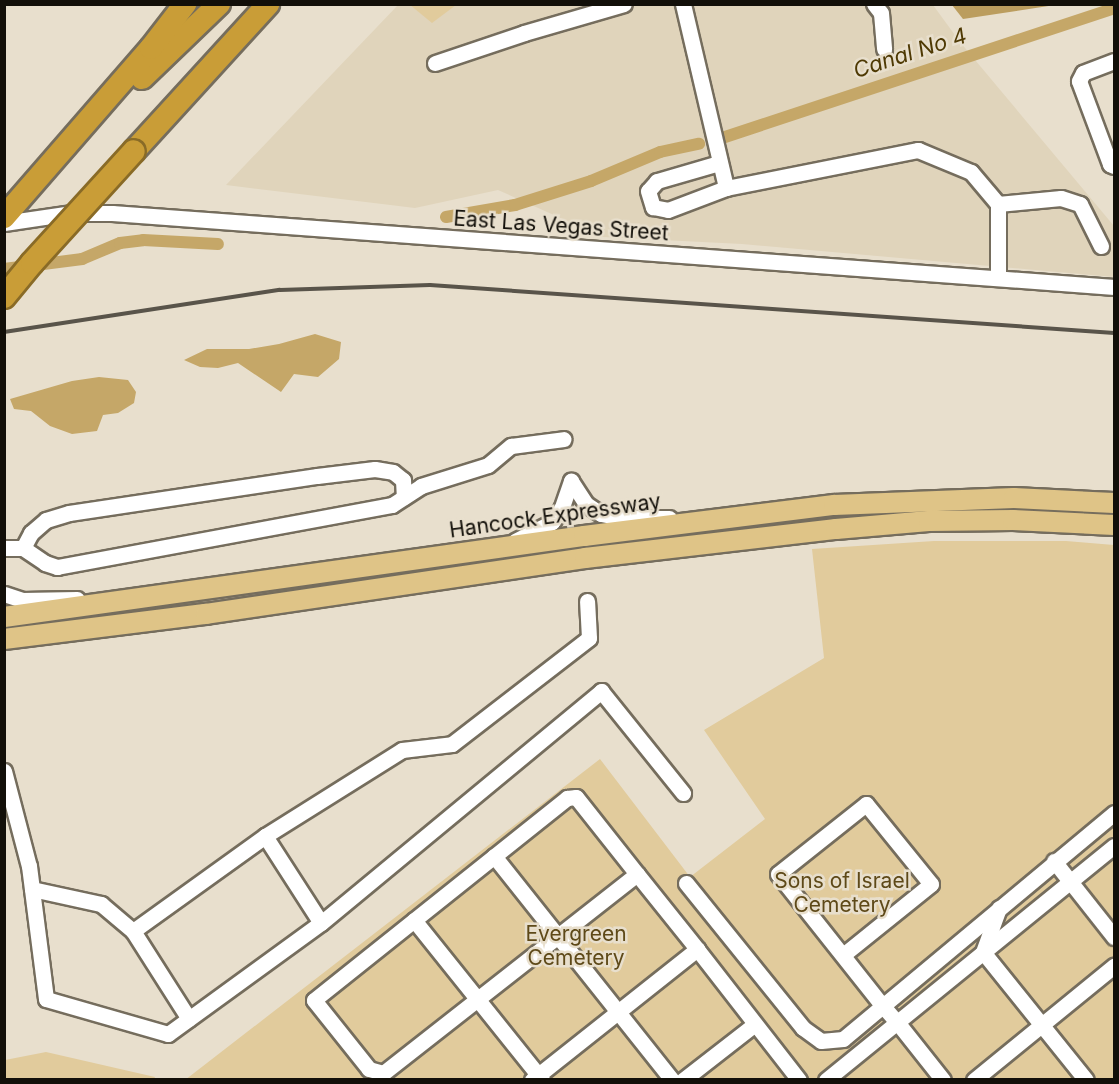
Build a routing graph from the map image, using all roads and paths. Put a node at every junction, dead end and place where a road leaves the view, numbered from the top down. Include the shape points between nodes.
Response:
1 (185, 4) edge
2 (219, 4) edge
3 (268, 4) edge
4 (624, 4) edge
5 (682, 4) edge
6 (874, 4) edge
7 (884, 49) dead end
8 (1114, 61) edge
9 (435, 63) dead end
10 (56, 160) junction
11 (719, 163) junction
12 (1114, 166) edge
13 (726, 188) junction
14 (998, 204) junction
15 (4, 217) edge
16 (4, 224) edge
17 (1101, 246) dead end
18 (998, 278) junction
19 (1114, 287) edge
20 (4, 297) edge
21 (564, 439) dead end
22 (404, 497) junction
23 (1114, 503) edge
24 (725, 518) junction
25 (1114, 525) edge
26 (4, 548) edge
27 (23, 548) junction
28 (493, 548) junction
29 (4, 594) edge
30 (143, 597) junction
31 (587, 601) dead end
32 (4, 617) edge
33 (4, 639) edge
34 (4, 771) edge
35 (683, 793) dead end
36 (1114, 813) edge
37 (265, 836) junction
38 (1114, 846) edge
39 (494, 856) junction
40 (1054, 861) junction
41 (637, 874) junction
42 (1071, 882) junction
43 (686, 883) dead end
44 (32, 889) junction
45 (999, 907) junction
46 (414, 920) junction
47 (321, 923) junction
48 (133, 931) junction
49 (558, 935) junction
50 (1114, 937) edge
51 (697, 949) junction
52 (983, 952) junction
53 (843, 955) junction
54 (1114, 966) edge
55 (477, 999) junction
56 (882, 1005) junction
57 (618, 1011) junction
58 (189, 1019) junction
59 (897, 1022) junction
60 (754, 1024) junction
61 (1042, 1025) junction
62 (537, 1078) edge
63 (672, 1080) edge
64 (683, 1080) edge
65 (799, 1080) edge
66 (826, 1080) edge
67 (943, 1080) edge
68 (974, 1080) edge
69 (1086, 1080) edge

1 - 10 highway
2 - 10 highway
3 - 20 highway, bridge
4 - 9 street
5 - 11 street
6 - 7 street via 881,13
8 - 12 street via 1083,73 1079,81
10 - 15 highway
11 - 13 street
11 - 13 street via 657,181 648,191 653,207 668,210
13 - 14 street via 918,150 970,172
14 - 17 street via 1061,198 1080,204
14 - 18 street
16 - 18 street, East Las Vegas Street via 72,213 112,213
18 - 19 street, East Las Vegas Street
21 - 22 street via 512,446 488,465 421,486
22 - 27 street via 392,505 57,567
22 - 27 street via 403,480 393,472 375,469 318,476 69,513 46,520 31,533
23 - 24 main road, Hancock Expressway via 928,499
24 - 28 main road, Hancock Expressway
24 - 28 street via 610,517 586,504 571,481 552,522 530,535
25 - 33 main road via 929,521 781,535 585,558 207,614
26 - 27 street
28 - 30 main road, Hancock Expressway
29 - 30 street via 22,600
30 - 32 main road, Hancock Expressway
31 - 37 street via 589,638 452,744 402,750
34 - 44 street
35 - 47 street via 602,691
36 - 40 street
37 - 47 street
37 - 48 street
38 - 42 street
39 - 41 street via 567,798 576,797
39 - 46 street
39 - 49 street
40 - 42 street
40 - 45 street
41 - 49 street
41 - 51 street
42 - 50 street
42 - 52 street
43 - 56 street via 803,1028 821,1041 843,1039
44 - 48 street via 101,904
44 - 58 street via 46,999 168,1034
45 - 52 street
45 - 56 street
46 - 55 street
46 - 55 street via 314,1000 369,1069 383,1073
47 - 58 street
48 - 58 street
49 - 55 street
49 - 57 street
51 - 57 street
51 - 60 street
52 - 59 street
52 - 61 street
53 - 53 street via 778,874 866,804 931,885
53 - 56 street
54 - 61 street
55 - 62 street
56 - 59 street
57 - 62 street
57 - 63 street
59 - 66 street
59 - 67 street
60 - 64 street
60 - 65 street
61 - 68 street
61 - 69 street

